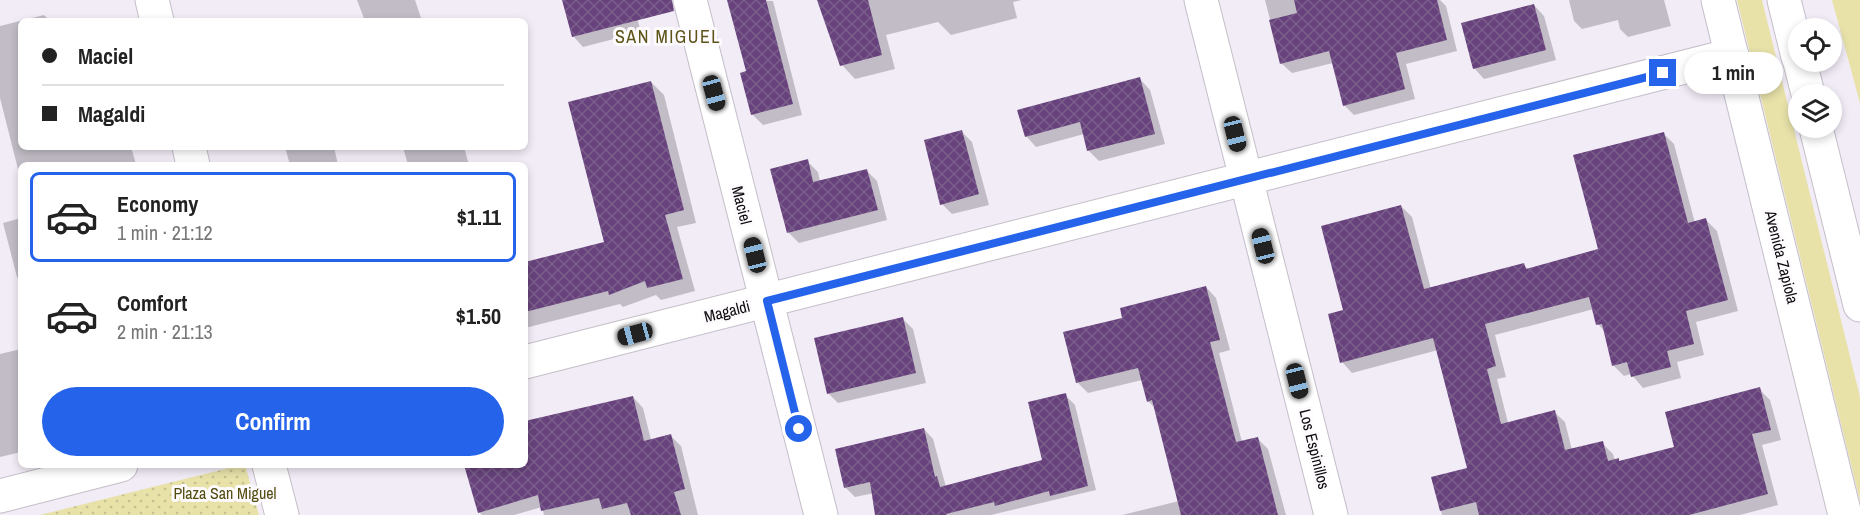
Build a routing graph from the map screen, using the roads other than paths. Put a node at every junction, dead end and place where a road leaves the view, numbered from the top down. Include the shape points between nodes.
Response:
1 (152, 0) edge
2 (690, 0) edge
3 (1201, 0) edge
4 (1718, 0) edge
5 (1784, 0) edge
6 (156, 18) edge
7 (1788, 18) edge
8 (1732, 55) junction
9 (1818, 138) edge
10 (1246, 179) junction
11 (767, 301) junction
12 (1860, 305) edge
13 (528, 361) edge
14 (109, 468) edge
15 (270, 468) edge
16 (0, 496) edge
17 (282, 515) edge
18 (821, 515) edge
19 (1331, 515) edge
20 (1845, 515) edge

1 - 6 street
2 - 11 street, Maciel
3 - 10 street, Los Espinillos
4 - 8 street, Avenida Zapiola
5 - 7 street
8 - 10 street, Magaldi
8 - 20 street, Avenida Zapiola
9 - 12 street
10 - 11 street, Magaldi
10 - 19 street, Los Espinillos
11 - 13 street, Magaldi
11 - 18 street, Maciel
14 - 16 street
15 - 17 street

